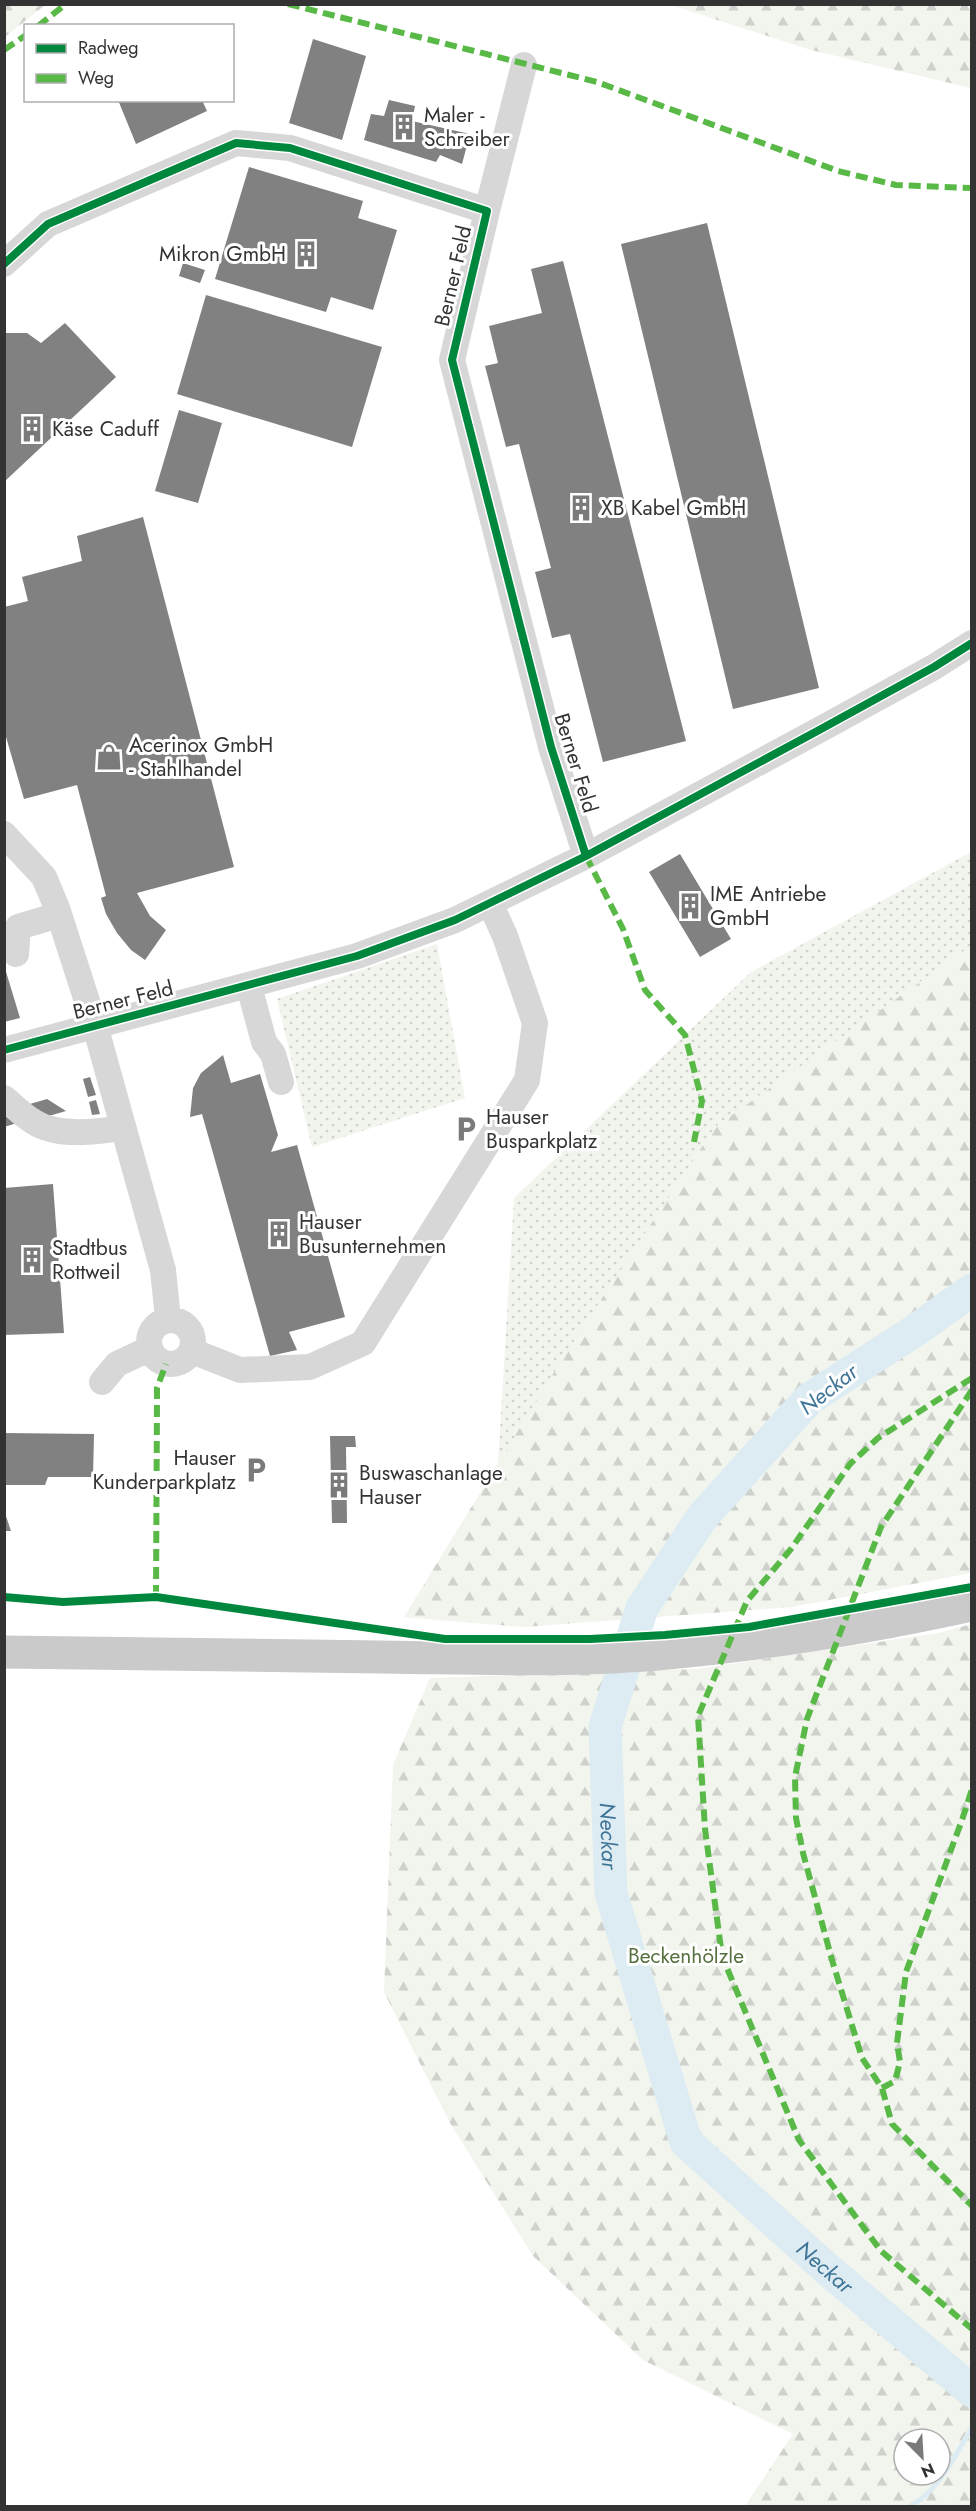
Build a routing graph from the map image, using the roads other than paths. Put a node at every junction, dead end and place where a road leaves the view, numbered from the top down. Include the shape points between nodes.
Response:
1 (524, 65) dead end
2 (487, 211) junction
3 (4, 264) edge
4 (972, 643) edge
5 (4, 834) edge
6 (586, 856) junction
7 (490, 903) junction
8 (59, 915) junction
9 (13, 938) edge
10 (249, 986) junction
11 (94, 1025) junction
12 (4, 1050) edge
13 (280, 1082) dead end
14 (4, 1098) edge
15 (123, 1128) junction
16 (168, 1319) junction
17 (149, 1349) junction
18 (192, 1351) junction
19 (102, 1382) dead end
20 (972, 1605) edge
21 (4, 1652) edge

1 - 2 street
2 - 3 street, Berner Feld via 290,147 236,143 48,224
2 - 6 street, Berner Feld via 452,360 551,747
4 - 6 street, Berner Feld
5 - 8 street, Berner Feld via 44,877
6 - 7 street, Berner Feld
7 - 10 street, Berner Feld via 357,956
7 - 18 street via 506,936 535,1023 527,1080 363,1343 310,1367 240,1370
8 - 9 street
8 - 11 street, Berner Feld
10 - 11 street, Berner Feld
10 - 13 street
11 - 12 street, Berner Feld
11 - 15 street, Berner Feld
14 - 15 street via 35,1123 62,1131
15 - 16 street, Berner Feld via 163,1270
16 - 17 street via 152,1329
16 - 18 street via 181,1322 191,1331
17 - 18 street via 166,1364 181,1362
17 - 19 street via 117,1364
20 - 21 main road via 752,1644 592,1657

